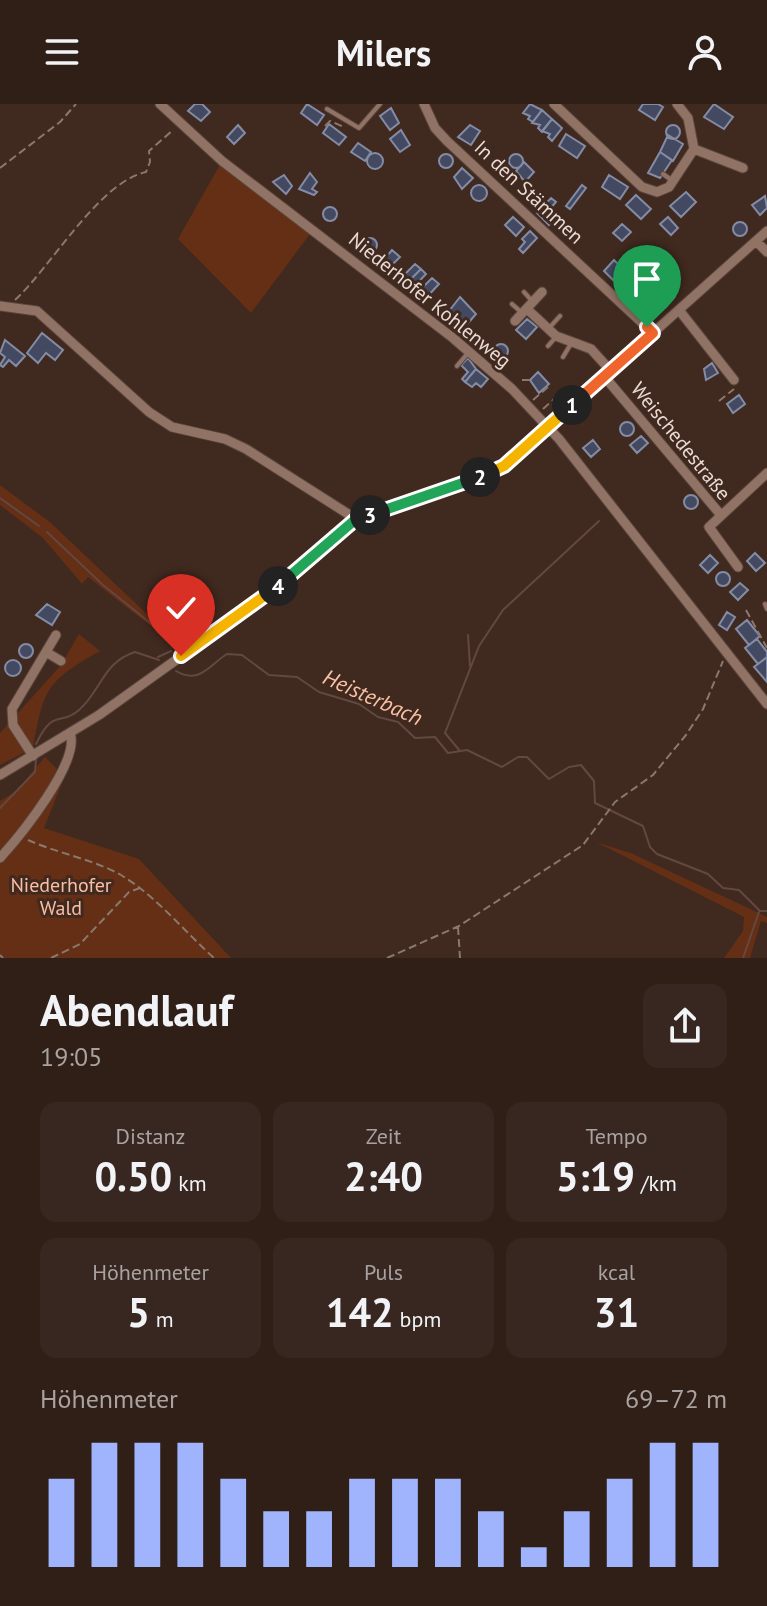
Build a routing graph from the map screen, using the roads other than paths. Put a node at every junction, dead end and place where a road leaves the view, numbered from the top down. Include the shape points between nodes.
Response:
1 (160, 104) edge
2 (380, 104) edge
3 (424, 104) edge
4 (554, 104) edge
5 (677, 104) edge
6 (327, 109) dead end
7 (694, 149) junction
8 (743, 168) dead end
9 (663, 174) dead end
10 (673, 181) junction
11 (767, 231) edge
12 (756, 241) junction
13 (767, 252) edge
14 (524, 292) dead end
15 (542, 292) dead end
16 (512, 304) dead end
17 (4, 306) edge
18 (679, 310) junction
19 (525, 312) junction
20 (560, 316) dead end
21 (548, 329) junction
22 (653, 333) junction
23 (556, 336) junction
24 (573, 342) junction
25 (548, 346) dead end
26 (470, 351) junction
27 (563, 357) dead end
28 (457, 366) dead end
29 (607, 373) junction
30 (734, 380) road end
31 (548, 427) junction
32 (767, 473) edge
33 (720, 514) junction
34 (356, 519) junction
35 (738, 567) dead end
36 (56, 635) dead end
37 (46, 652) junction
38 (61, 661) dead end
39 (767, 704) edge
40 (70, 733) junction
41 (33, 756) junction
42 (0, 775) edge
43 (0, 858) edge

1 - 26 street, Niederhofer Kohlenweg
2 - 6 lane via 359,128
3 - 22 street, In den Stämmen via 447,141
4 - 10 street via 642,187 657,192
5 - 7 street via 688,118
7 - 8 street
7 - 10 street
9 - 10 lane
11 - 12 street
12 - 13 street
12 - 18 street
14 - 19 lane
15 - 19 street
16 - 19 lane
17 - 34 street via 37,311 172,427 246,449
18 - 22 street
18 - 30 street
19 - 21 street
20 - 21 lane
21 - 23 street
22 - 29 street
23 - 24 street, Weischedestraße
23 - 25 lane
24 - 27 lane
24 - 29 street, Weischedestraße via 591,349
26 - 28 lane
26 - 31 street, Niederhofer Kohlenweg
29 - 31 street
29 - 33 street, Weischedestraße
31 - 34 street via 490,473
31 - 39 street, Niederhofer Kohlenweg
32 - 33 street
33 - 35 street, Weischedestraße via 711,522 711,532
34 - 40 street via 253,605
36 - 37 street
37 - 38 street
37 - 41 street via 12,709 13,725
40 - 41 street
40 - 43 street via 67,758 20,836
41 - 42 street

